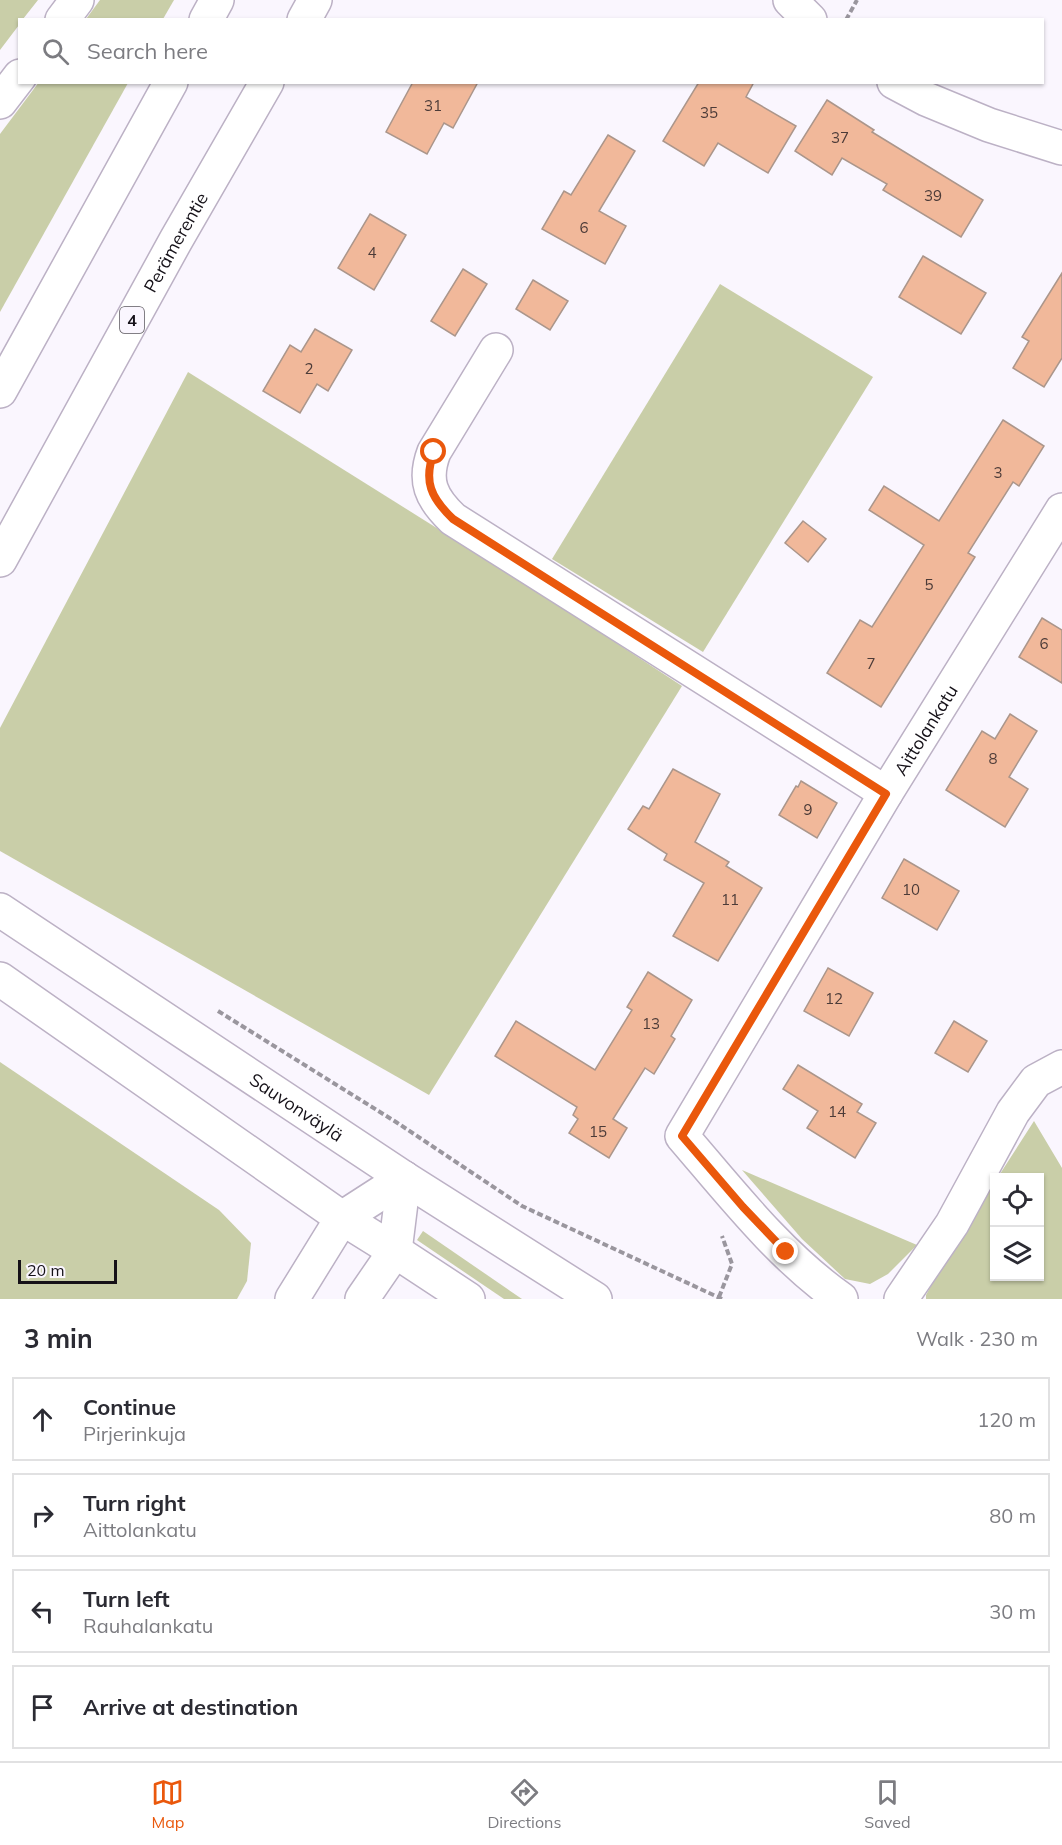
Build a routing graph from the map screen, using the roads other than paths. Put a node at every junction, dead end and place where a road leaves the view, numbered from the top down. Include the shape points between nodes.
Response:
1 (77, 0) edge
2 (217, 0) edge
3 (315, 0) edge
4 (790, 0) edge
5 (64, 18) edge
6 (207, 18) edge
7 (305, 18) edge
8 (808, 18) edge
9 (18, 79) edge
10 (170, 84) edge
11 (266, 84) edge
12 (898, 84) edge
13 (0, 102) edge
14 (1062, 148) edge
15 (496, 350) dead end
16 (0, 391) edge
17 (1062, 510) edge
18 (0, 560) edge
19 (886, 794) junction
20 (0, 910) edge
21 (0, 979) edge
22 (1062, 1067) edge
23 (404, 1178) junction
24 (342, 1218) junction
25 (395, 1251) junction
26 (292, 1299) edge
27 (362, 1299) edge
28 (468, 1299) edge
29 (595, 1299) edge
30 (841, 1299) edge
31 (901, 1299) edge

1 - 5 main road
2 - 6 main road
3 - 7 main road
4 - 8 main road
9 - 13 main road
10 - 16 main road
11 - 18 main road, Perämerentie / 4
12 - 14 main road via 989,125
15 - 19 main road via 428,466 430,489 444,511
17 - 19 main road, Aittolankatu
19 - 30 main road, Aittolankatu via 682,1136 786,1252
20 - 23 main road, Sauvonväylä
21 - 24 main road
22 - 31 main road via 1036,1081 1013,1112 952,1224
23 - 24 main road
23 - 25 main road
23 - 29 main road, Sauvonväylä
24 - 25 main road
24 - 26 main road
25 - 27 main road
25 - 28 main road

